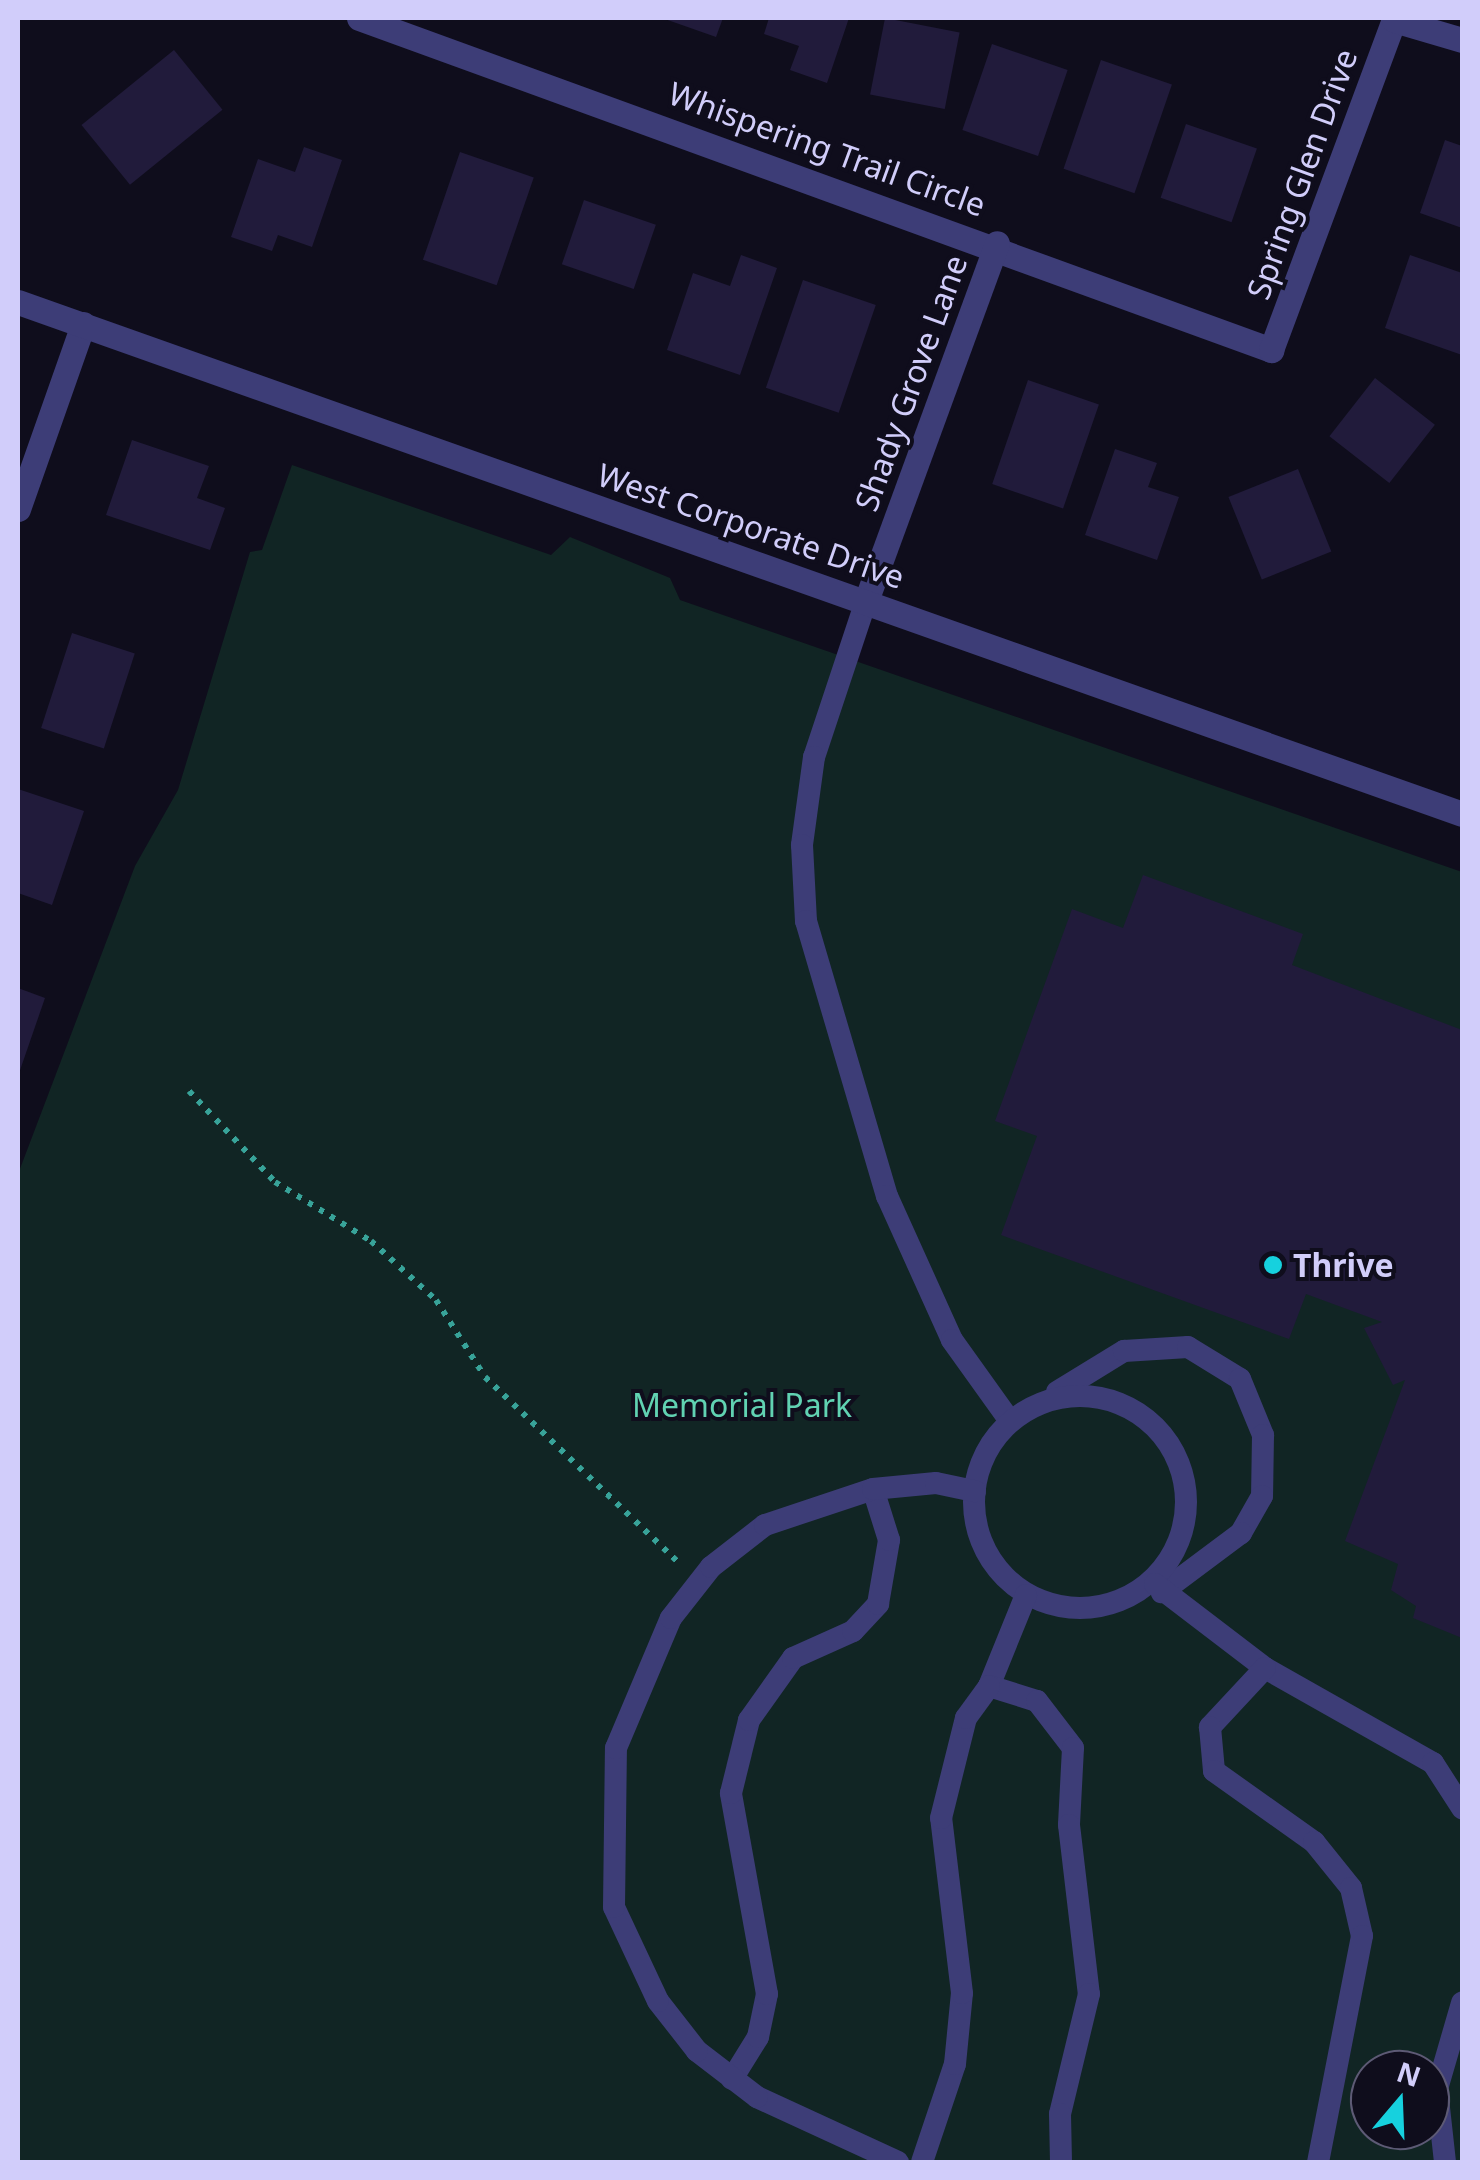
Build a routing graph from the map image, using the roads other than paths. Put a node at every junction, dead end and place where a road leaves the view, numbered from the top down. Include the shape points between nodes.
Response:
1 (359, 18) edge
2 (1462, 40) edge
3 (996, 243) junction
4 (18, 302) edge
5 (84, 324) junction
6 (1271, 350) joint
7 (18, 510) edge
8 (866, 601) junction
9 (1462, 814) edge
10 (1045, 1399) junction
11 (1010, 1421) junction
12 (873, 1490) junction
13 (975, 1491) junction
14 (1157, 1587) junction
15 (1026, 1595) junction
16 (1264, 1668) junction
17 (989, 1686) junction
18 (1462, 1808) edge
19 (1462, 2003) edge
20 (732, 2079) junction
21 (898, 2162) edge
22 (922, 2162) edge
23 (1060, 2162) edge
24 (1318, 2162) edge
25 (1448, 2162) edge

1 - 3 street, Whispering Trail Circle
2 - 6 street, Spring Glen Drive via 1394,20
3 - 6 street, Whispering Trail Circle
3 - 8 street, Shady Grove Lane
4 - 5 street, West Corporate Drive
5 - 7 street
5 - 8 street, West Corporate Drive
8 - 9 street, West Corporate Drive
8 - 11 lane via 814,757 802,845 806,922 888,1196 952,1340
10 - 11 lane
10 - 14 lane via 1082,1393 1114,1401 1172,1446 1186,1517
10 - 14 lane via 1124,1352 1188,1347 1240,1380 1263,1435 1262,1496 1241,1534
11 - 13 lane via 988,1447
12 - 13 lane via 936,1483
12 - 20 lane via 890,1540 878,1604 853,1631 793,1658 749,1720 730,1793 767,1994 758,2037
12 - 20 lane via 765,1526 699,1582 671,1618 616,1748 610,1861 628,1949 698,2051
13 - 15 lane via 982,1545
14 - 15 lane via 1092,1608
14 - 16 lane
15 - 17 lane
16 - 18 lane via 1433,1764
16 - 24 lane via 1210,1728 1214,1771 1314,1842 1351,1888 1362,1936
17 - 22 lane via 966,1718 941,1818 962,1994 955,2064
17 - 23 lane via 1037,1701 1073,1748 1068,1825 1089,1994 1079,2064 1060,2114
19 - 25 lane via 1436,2089
20 - 21 lane

